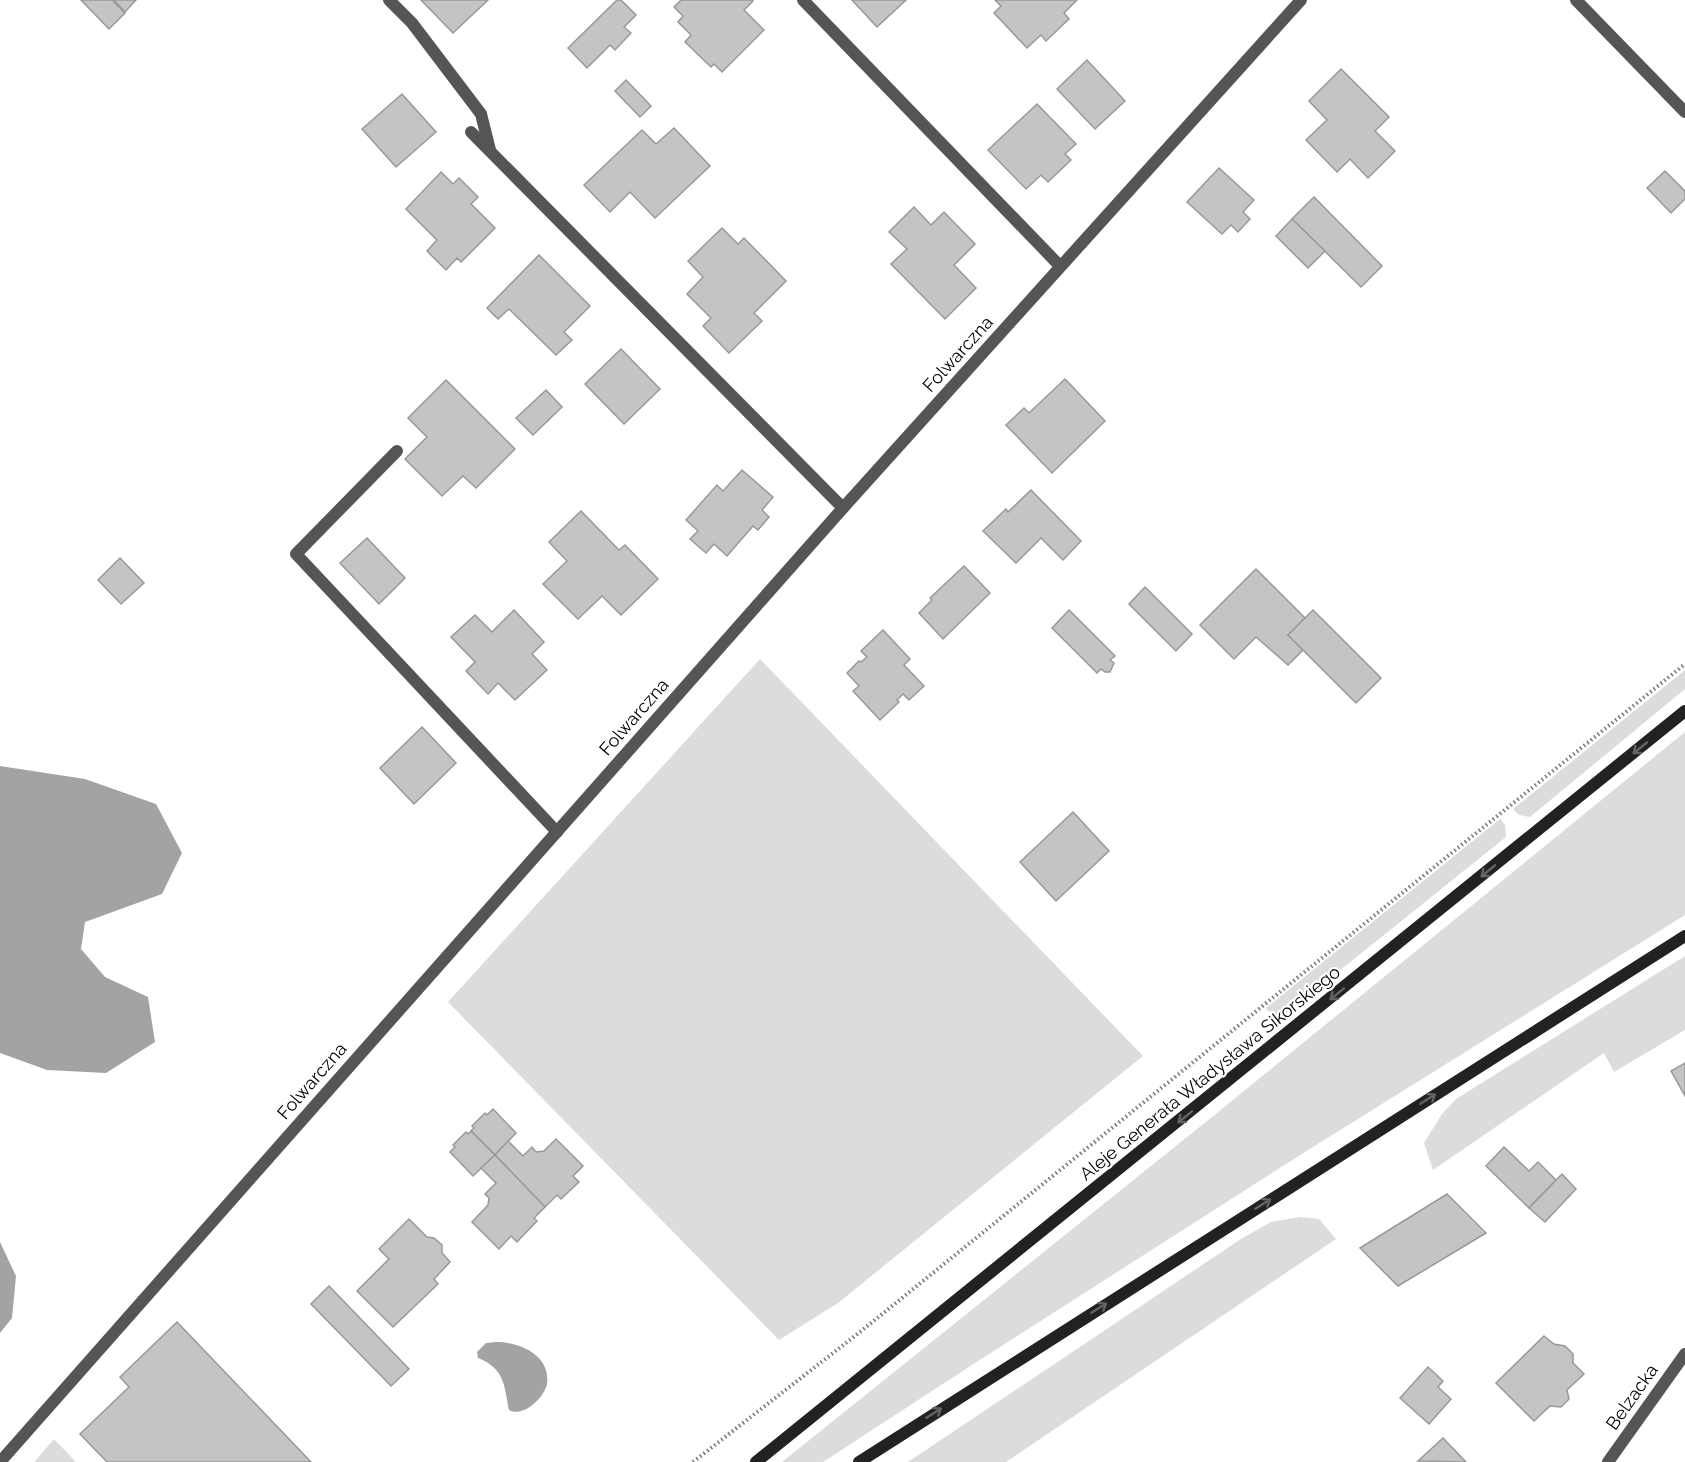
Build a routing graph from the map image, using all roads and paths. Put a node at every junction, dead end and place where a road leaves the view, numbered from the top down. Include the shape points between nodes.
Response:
1 (389, 0) edge
2 (803, 0) edge
3 (1301, 0) edge
4 (1576, 0) edge
5 (1685, 112) edge
6 (471, 132) dead end
7 (489, 150) junction
8 (1060, 266) junction
9 (397, 451) dead end
10 (843, 508) junction
11 (1685, 664) edge
12 (1685, 711) edge
13 (557, 832) junction
14 (1685, 936) edge
15 (1685, 1354) edge
16 (0, 1462) edge
17 (693, 1462) edge
18 (756, 1462) edge
19 (859, 1462) edge
20 (1608, 1462) edge

1 - 7 street via 412,23 481,114
2 - 8 street
3 - 8 street, Folwarczna
4 - 5 street
6 - 7 street
7 - 10 street
8 - 10 street, Folwarczna
9 - 13 street via 297,554
10 - 13 street, Folwarczna
11 - 17 path via 860,1332
12 -> 18 main road, Aleje Generała Władysława Sikorskiego
13 - 16 street, Folwarczna
19 -> 14 main road
15 - 20 street, Belzacka

